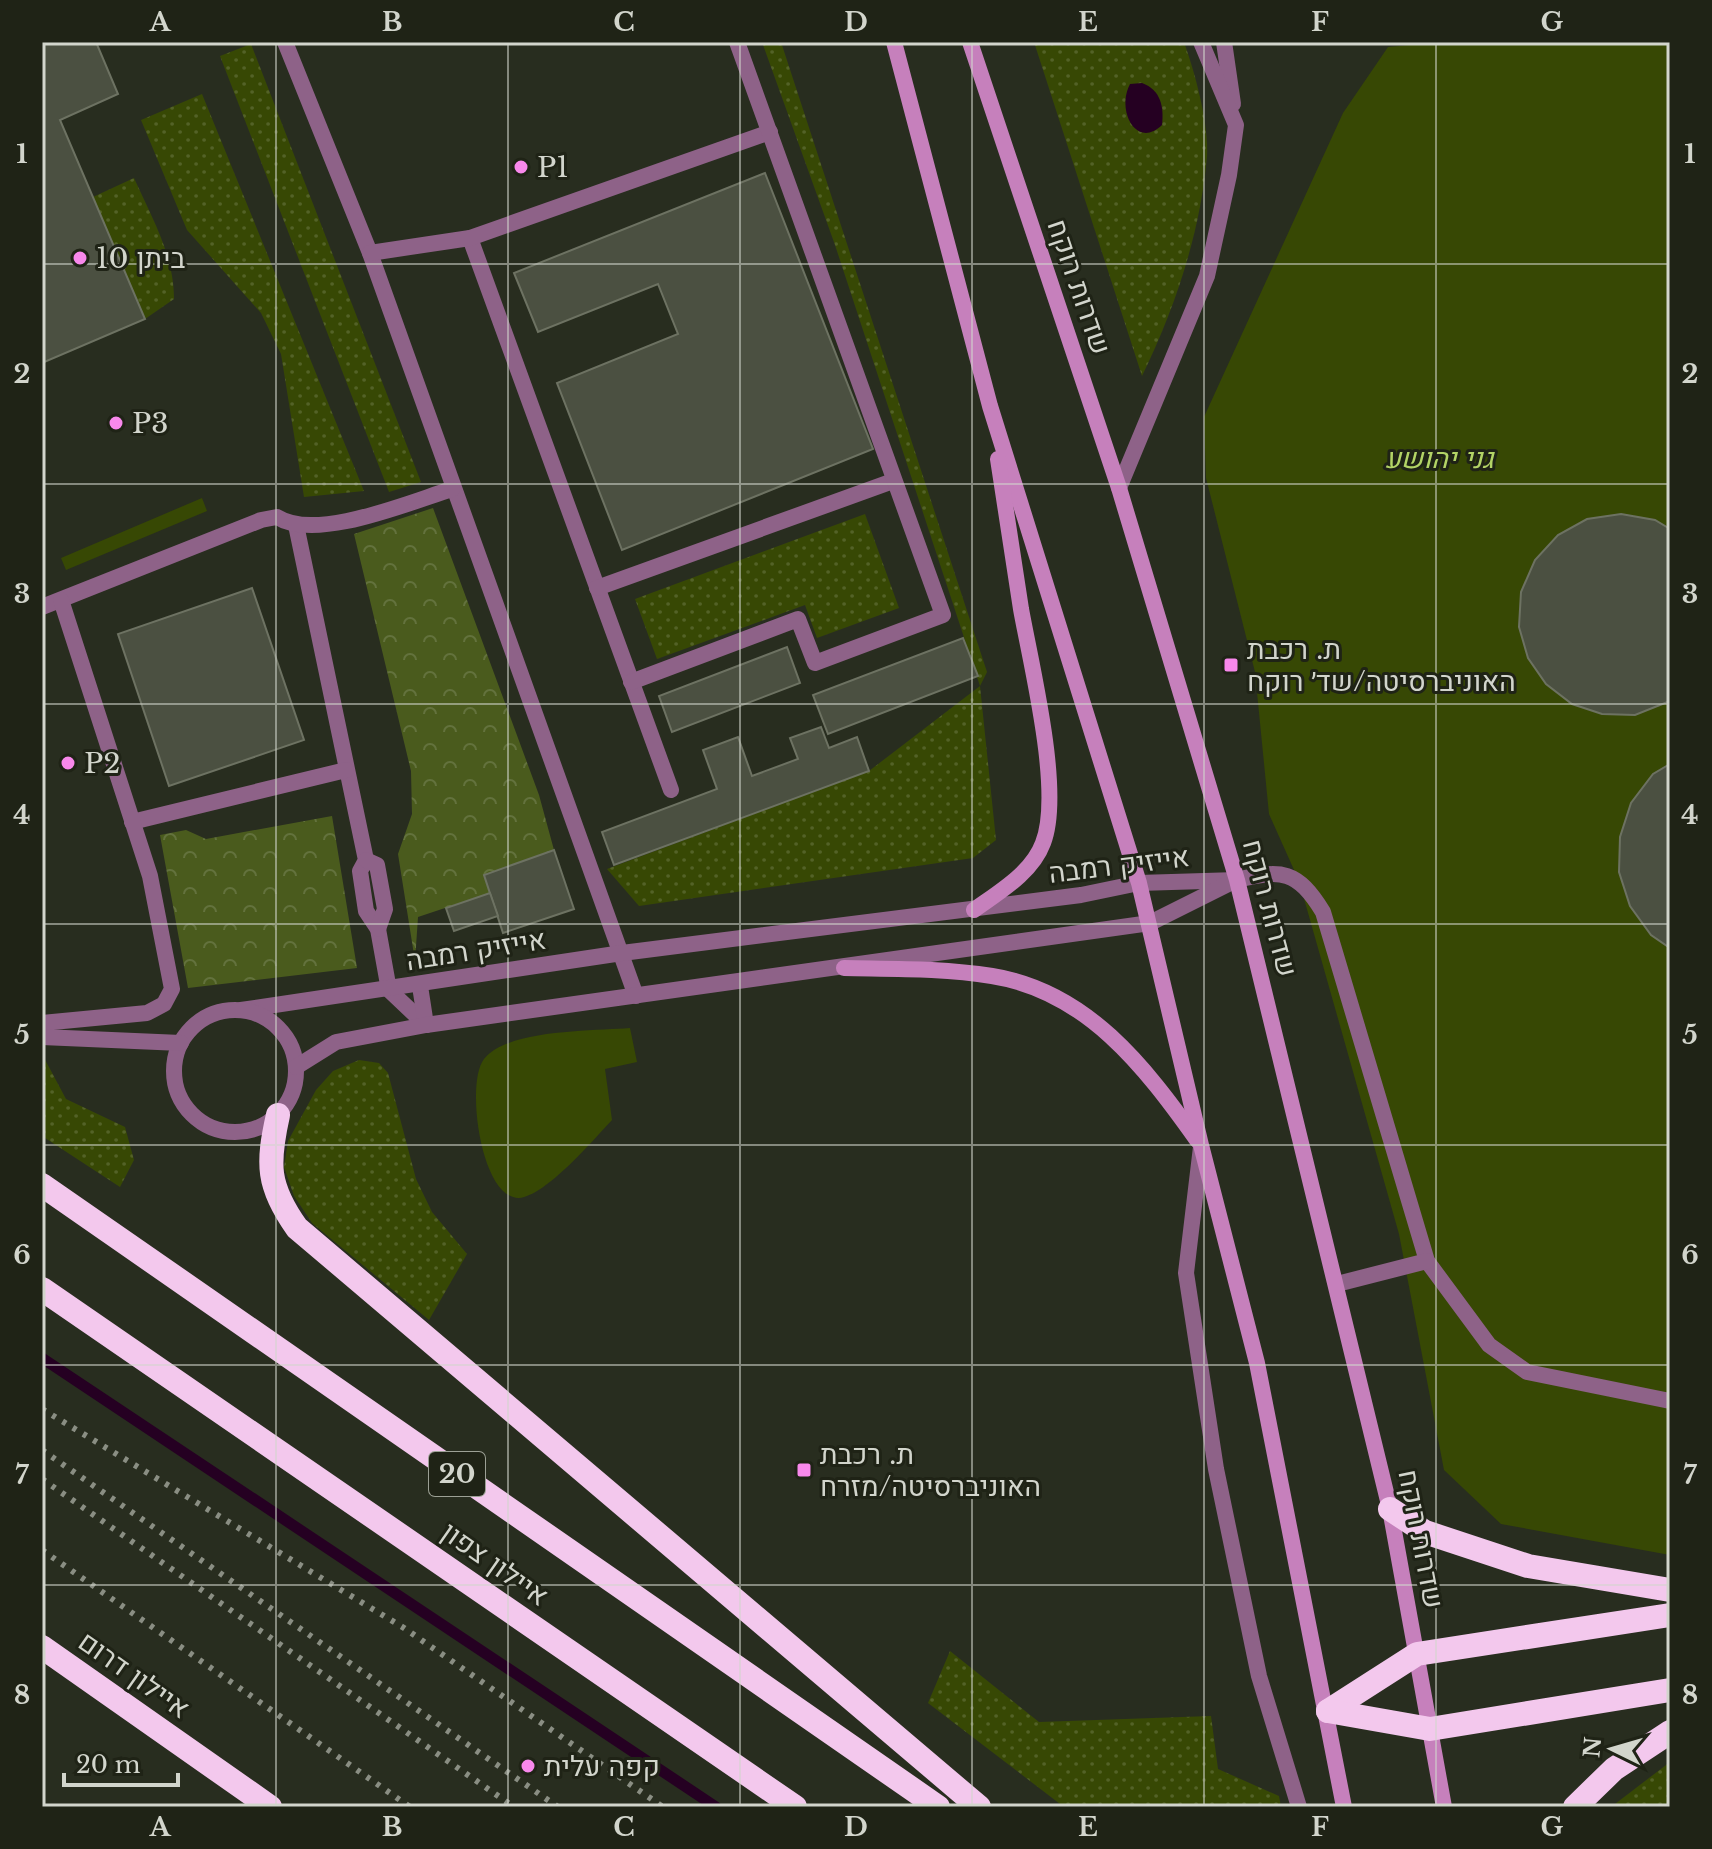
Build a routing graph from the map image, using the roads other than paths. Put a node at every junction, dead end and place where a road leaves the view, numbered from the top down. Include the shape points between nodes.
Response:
1 (285, 42) edge
2 (737, 42) edge
3 (894, 42) edge
4 (970, 42) edge
5 (1201, 42) edge
6 (1224, 42) edge
7 (1236, 125) junction
8 (770, 132) junction
9 (470, 238) junction
10 (370, 253) junction
11 (990, 406) junction
12 (893, 481) junction
13 (1119, 488) junction
14 (452, 489) junction
15 (296, 525) junction
16 (597, 588) junction
17 (61, 600) junction
18 (42, 607) edge
19 (631, 682) junction
20 (346, 770) junction
21 (671, 790) dead end
22 (132, 822) junction
23 (1237, 880) junction
24 (1139, 883) junction
25 (974, 910) junction
26 (1150, 923) junction
27 (622, 953) junction
28 (844, 968) junction
29 (420, 986) junction
30 (389, 990) junction
31 (636, 996) junction
32 (241, 1010) junction
33 (42, 1023) edge
34 (426, 1025) junction
35 (42, 1037) edge
36 (181, 1043) junction
37 (296, 1067) junction
38 (278, 1115) junction
39 (1201, 1145) junction
40 (42, 1185) edge
41 (1427, 1261) junction
42 (1337, 1284) junction
43 (42, 1289) edge
44 (1670, 1401) edge
45 (1390, 1509) junction
46 (1670, 1590) edge
47 (1670, 1615) edge
48 (42, 1647) edge
49 (1417, 1654) junction
50 (1670, 1690) edge
51 (1328, 1711) junction
52 (1430, 1729) junction
53 (1670, 1732) edge
54 (270, 1807) edge
55 (795, 1807) edge
56 (938, 1807) edge
57 (979, 1807) edge
58 (1299, 1807) edge
59 (1344, 1807) edge
60 (1444, 1807) edge
61 (1575, 1807) edge

1 - 10 street
2 - 8 street
3 - 11 main road
4 - 13 main road, שדרות רוקח
5 - 7 street
6 - 7 street
7 - 13 street via 1207,276
8 - 9 street
8 - 12 street
9 - 10 street
9 - 16 street
10 - 14 street
11 - 24 main road
11 - 25 main road via 1041,709 1049,804 1040,852 1023,873
12 - 16 street
12 - 19 street via 943,615 815,663 798,619
13 - 23 main road, שדרות רוקח
14 - 15 street via 367,517
14 - 27 street
15 - 17 street via 277,517 261,520
15 - 20 street
16 - 19 street
17 - 18 street
17 - 22 street
19 - 21 street
20 - 22 street
20 - 30 street via 366,860 360,871 366,911 378,929
22 - 33 street via 150,876 172,989 164,1004 147,1013
23 - 24 street, אייזיק רמבה
23 - 26 street, אייזיק רמבה
23 - 41 street via 1269,872 1288,874 1312,894 1323,912
23 - 42 main road, שדרות רוקח
24 - 25 street, אייזיק רמבה
24 - 26 main road
25 - 27 street, אייזיק רמבה
26 - 28 street, אייזיק רמבה
26 - 39 main road
27 - 29 street, אייזיק רמבה
27 - 31 street
28 - 31 street, אייזיק רמבה
28 - 39 main road via 995,976 1048,994 1115,1039 1149,1074
29 - 30 street, אייזיק רמבה
29 - 34 street
30 - 32 street, אייזיק רמבה
30 - 34 street
31 - 34 street, אייזיק רמבה
32 - 36 street via 206,1018
32 - 37 street via 257,1014 284,1035
34 - 37 street, אייזיק רמבה via 336,1042
35 - 36 street
36 - 38 street via 175,1080 191,1114 207,1126 244,1132
37 - 38 street via 295,1085
38 - 57 highway via 269,1165 281,1205 297,1228
39 - 51 main road via 1257,1363
39 - 58 street via 1186,1273 1216,1469 1259,1676
40 - 56 highway, 20
41 - 42 street
41 - 44 street via 1489,1345 1527,1372
42 - 45 main road, שדרות רוקח
43 - 55 highway, איילון צפון
45 - 46 highway via 1425,1532 1528,1566
45 - 49 main road, שדרות רוקח
47 - 49 highway
48 - 54 highway, איילון דרום
49 - 51 highway
49 - 52 main road, שדרות רוקח
50 - 52 highway
51 - 52 highway
51 - 59 main road
52 - 60 main road, שדרות רוקח
53 - 61 highway via 1614,1769

